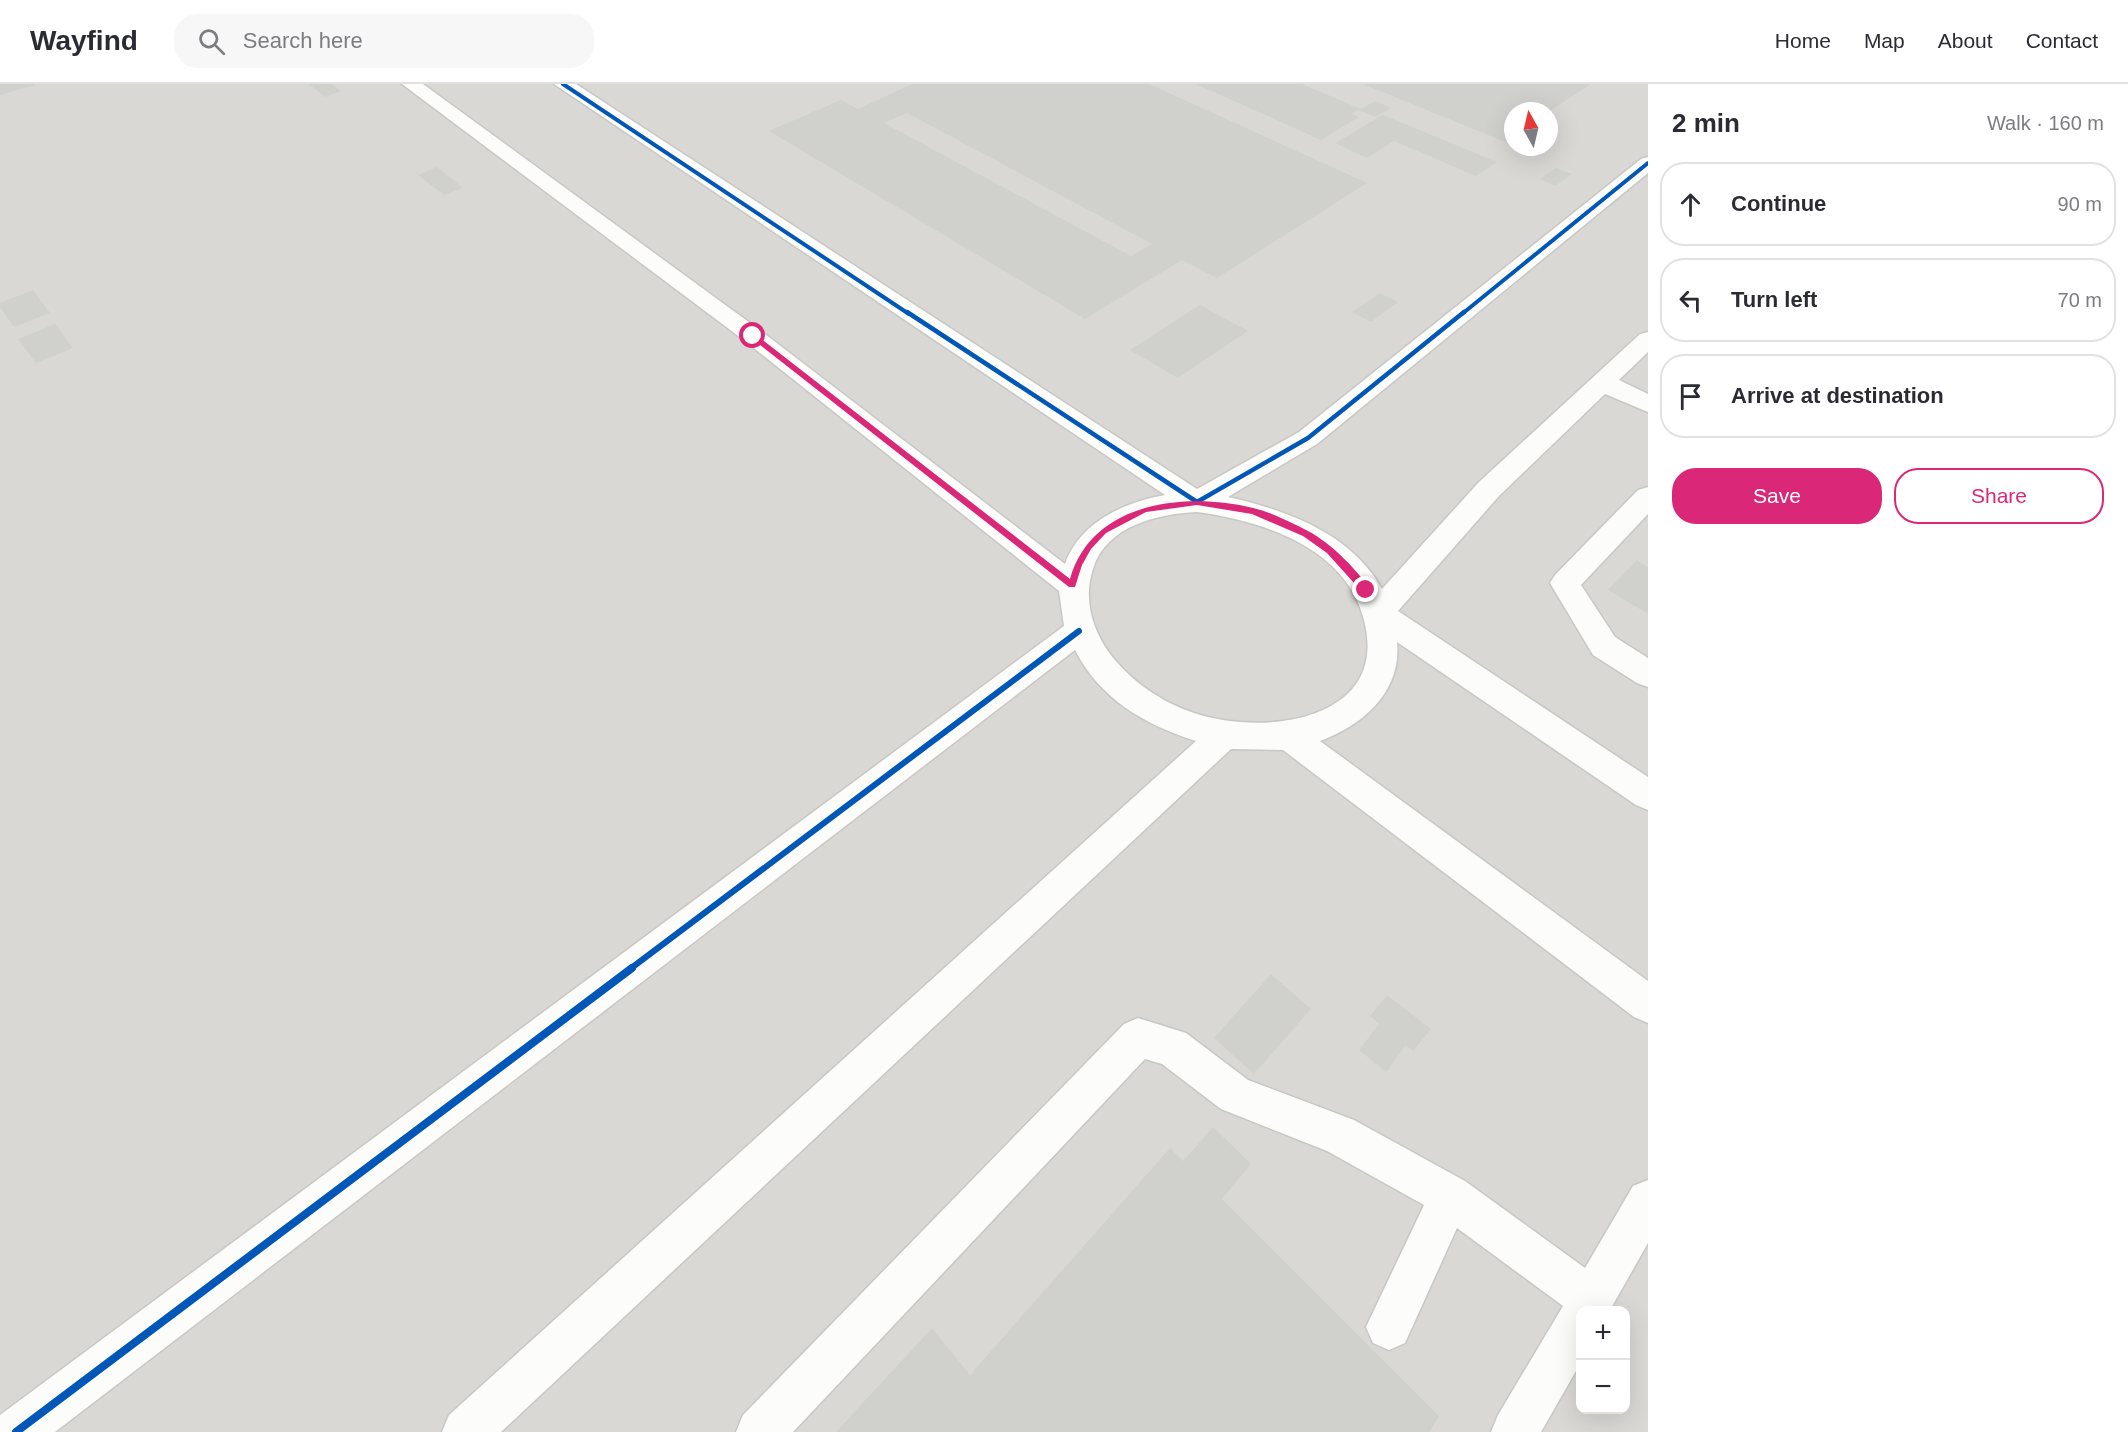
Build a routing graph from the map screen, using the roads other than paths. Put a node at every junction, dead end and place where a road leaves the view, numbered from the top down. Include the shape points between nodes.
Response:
1 (411, 84) edge
2 (563, 84) edge
3 (1648, 163) edge
4 (1648, 339) edge
5 (1602, 382) junction
6 (1648, 404) edge
7 (1648, 497) edge
8 (1197, 502) junction
9 (1072, 585) junction
10 (1378, 613) junction
11 (1079, 631) junction
12 (1648, 674) edge
13 (1224, 735) junction
14 (1289, 736) junction
15 (1648, 795) edge
16 (1648, 1004) edge
17 (1450, 1196) junction
18 (1648, 1201) edge
19 (1581, 1306) edge
20 (1588, 1306) edge
21 (1389, 1327) dead end
22 (1576, 1327) edge
23 (16, 1432) edge
24 (466, 1432) edge
25 (760, 1432) edge
26 (1515, 1432) edge

1 - 9 street via 753,336
2 - 8 street
3 - 8 street via 1308,438
4 - 5 street
5 - 6 street
5 - 10 street via 1489,489
7 - 12 street via 1565,584 1604,646
8 - 9 street via 1145,509 1103,531 1088,547
8 - 10 street via 1253,511 1306,534 1350,569
9 - 11 street
10 - 14 street via 1383,659 1362,700 1342,717 1318,729
10 - 15 street
11 - 13 street via 1109,676 1133,696 1161,713
11 - 23 street
13 - 14 street
13 - 24 street
14 - 16 street
17 - 19 street
17 - 21 street
17 - 25 street via 1339,1135 1236,1095 1172,1047 1138,1038
18 - 20 street
22 - 26 street

